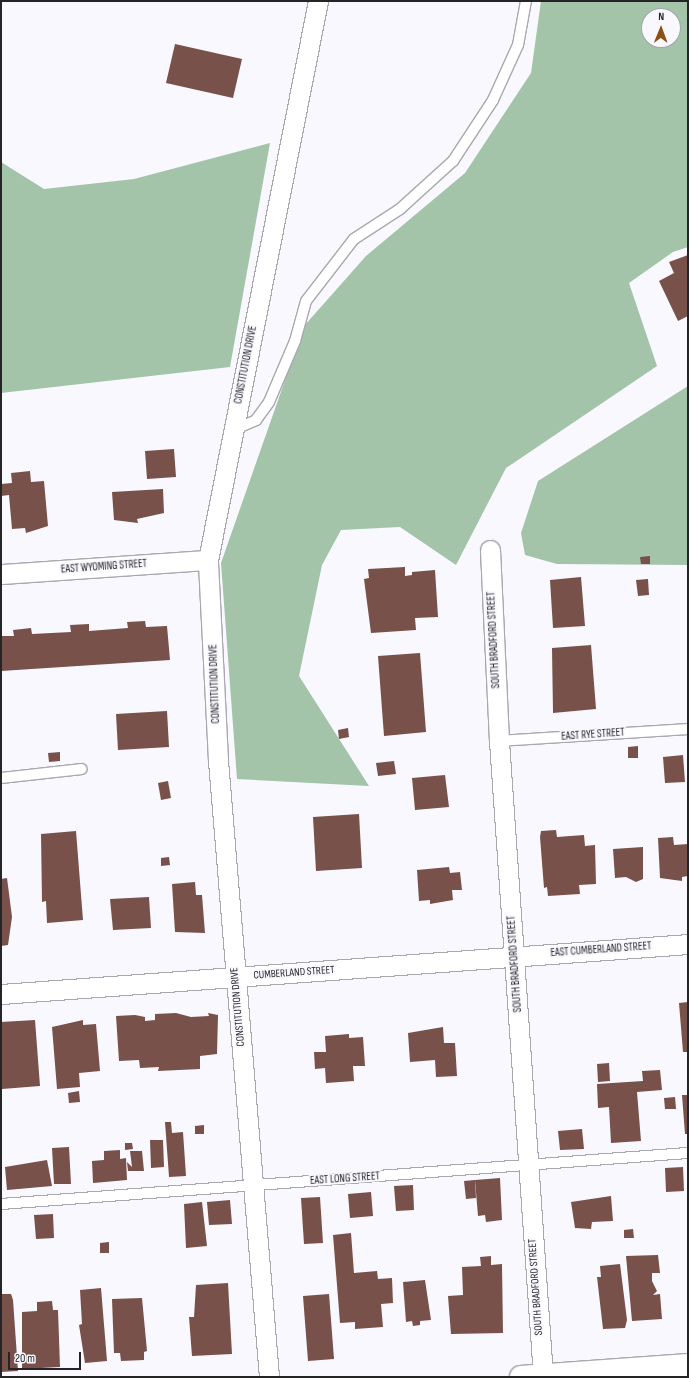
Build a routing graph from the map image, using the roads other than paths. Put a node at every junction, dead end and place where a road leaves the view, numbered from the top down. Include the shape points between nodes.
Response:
1 (318, 1) edge
2 (526, 1) edge
3 (233, 430) junction
4 (490, 550) dead end
5 (208, 560) junction
6 (1, 574) edge
7 (688, 729) edge
8 (499, 741) junction
9 (82, 769) dead end
10 (1, 778) edge
11 (688, 944) edge
12 (514, 957) junction
13 (235, 977) junction
14 (1, 994) edge
15 (688, 1153) edge
16 (528, 1166) junction
17 (253, 1186) junction
18 (1, 1204) edge
19 (688, 1365) edge
20 (543, 1376) edge
21 (269, 1377) edge
22 (521, 1377) edge

1 - 3 street, CONSTITUTION DRIVE
2 - 3 lane via 518,45 499,86 453,161 400,209 354,239 306,302 269,402 256,420
3 - 5 street, CONSTITUTION DRIVE
4 - 8 street, SOUTH BRADFORD STREET
5 - 6 street, EAST WYOMING STREET
5 - 13 street, CONSTITUTION DRIVE
7 - 8 lane, EAST RYE STREET
8 - 12 street, SOUTH BRADFORD STREET
9 - 10 lane
11 - 12 street, EAST CUMBERLAND STREET
12 - 13 street, CUMBERLAND STREET
12 - 16 street, SOUTH BRADFORD STREET
13 - 14 street, CUMBERLAND STREET
13 - 17 street, CONSTITUTION DRIVE
15 - 16 lane, EAST LONG STREET
16 - 17 lane, EAST LONG STREET
16 - 20 street, SOUTH BRADFORD STREET
17 - 18 lane, EAST LONG STREET
17 - 21 street, CONSTITUTION DRIVE
19 - 20 main road
20 - 22 main road

